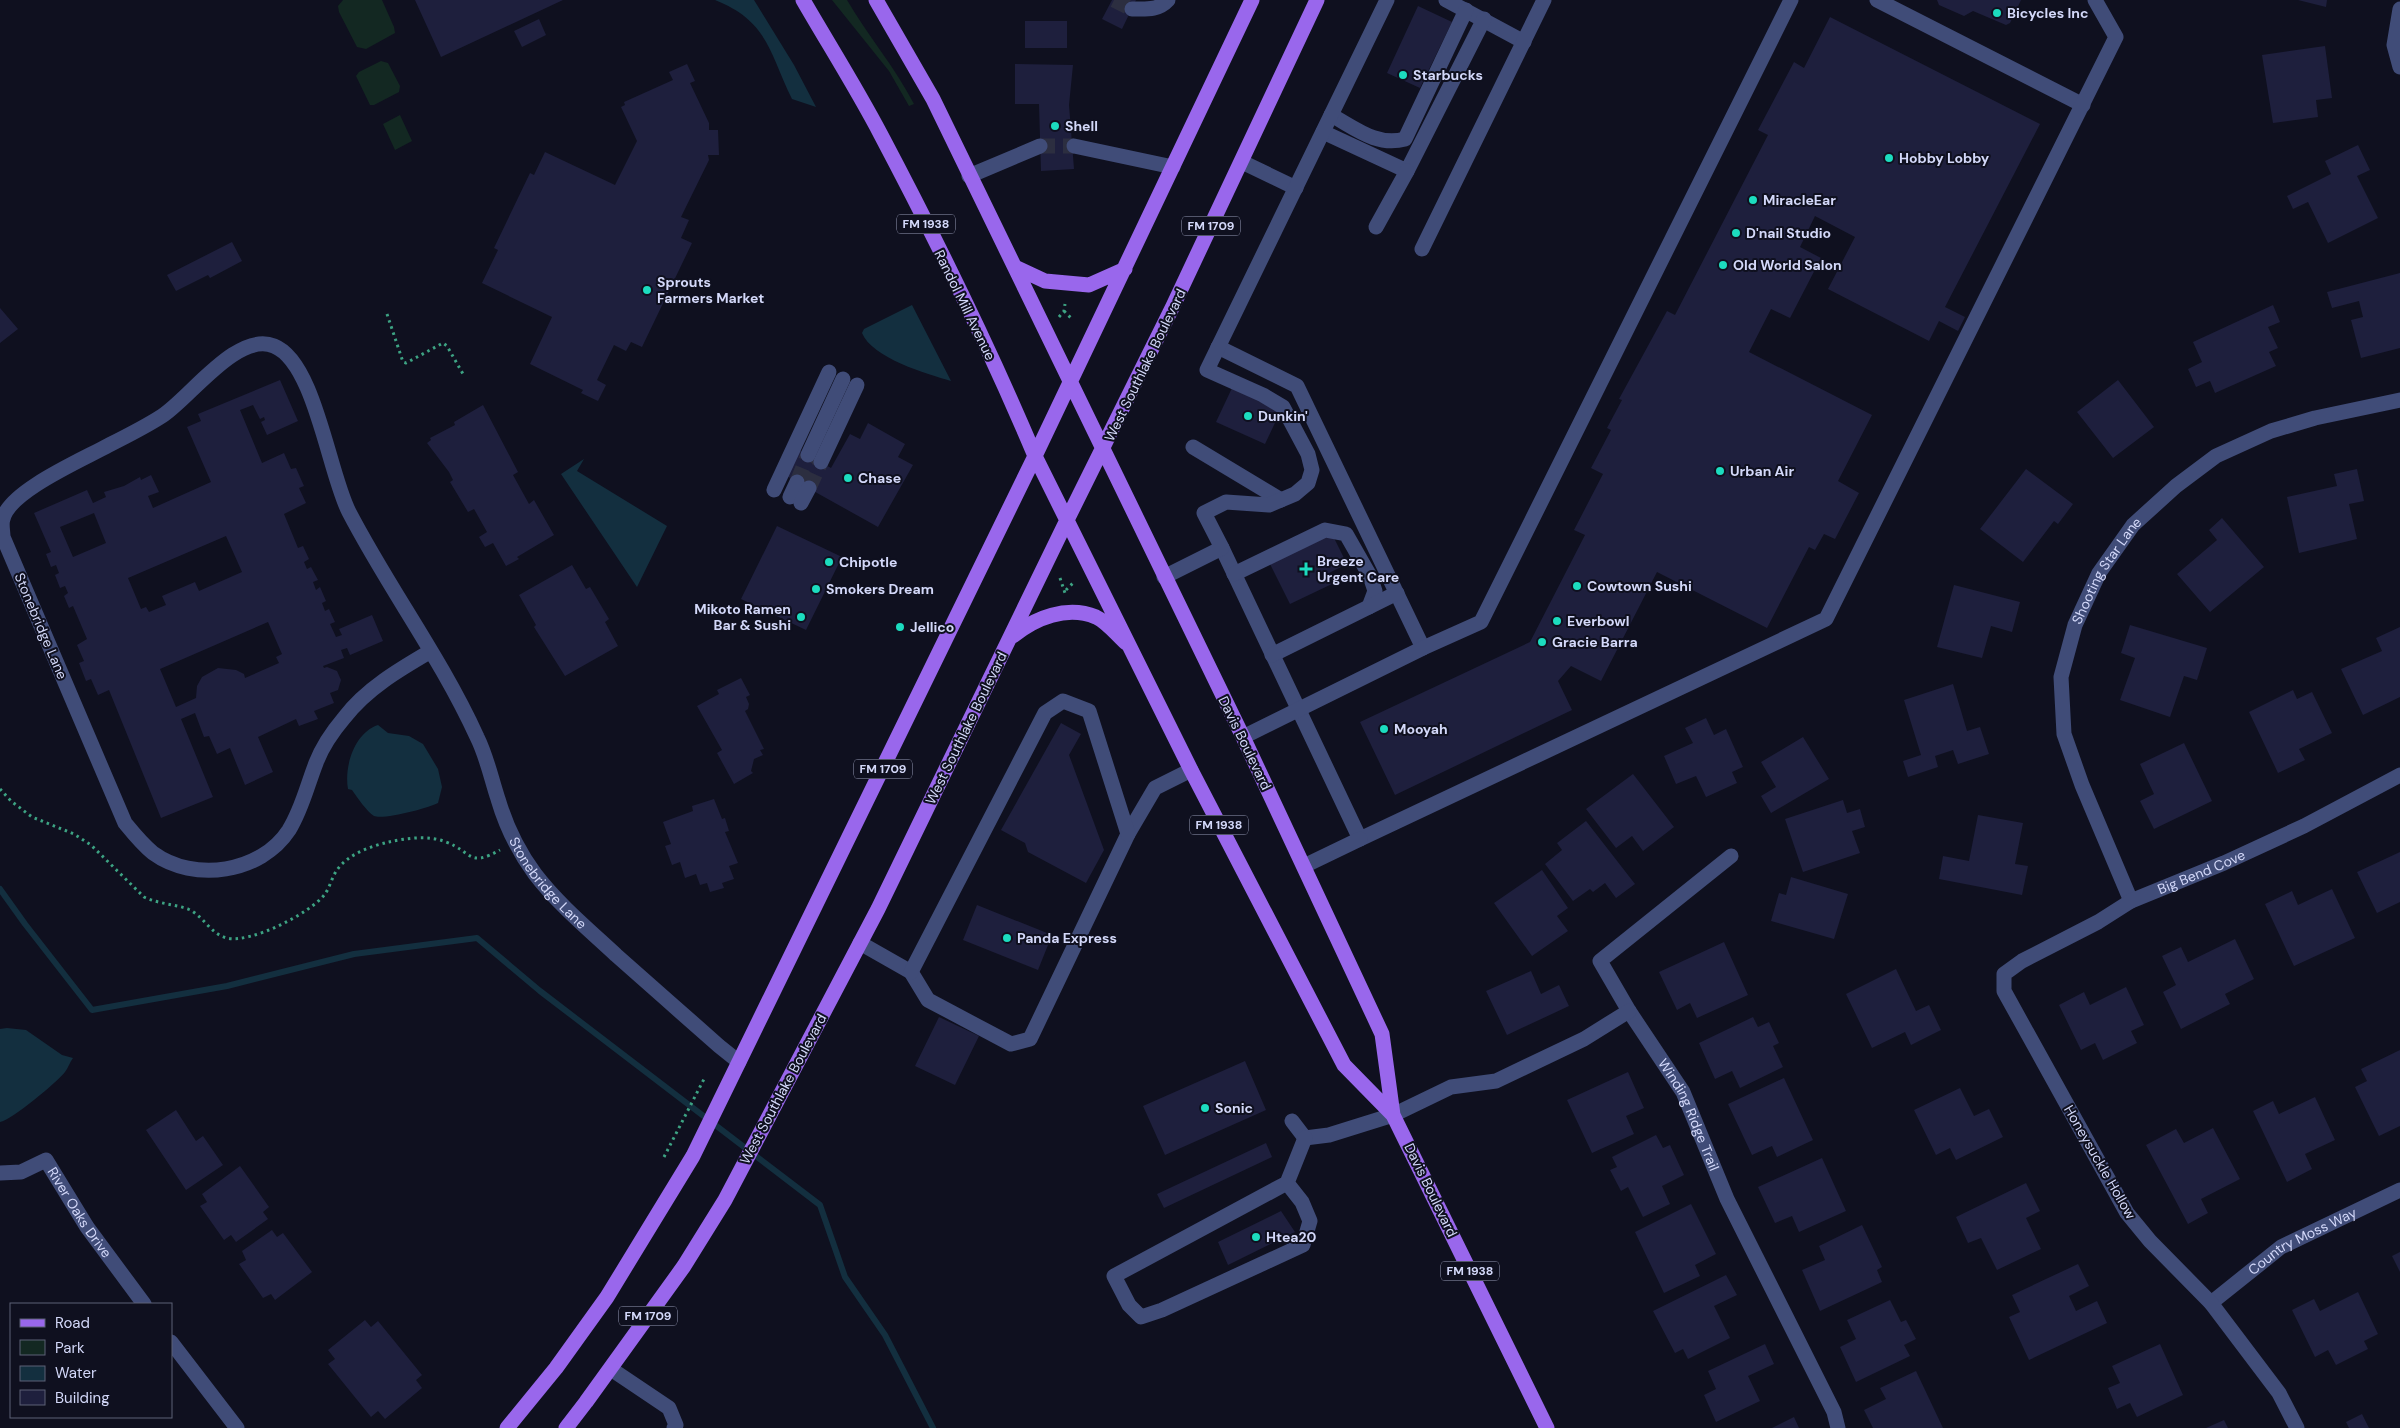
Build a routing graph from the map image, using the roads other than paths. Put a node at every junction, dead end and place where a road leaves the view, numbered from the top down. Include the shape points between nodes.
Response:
1 (803, 0) edge
2 (876, 0) edge
3 (1168, 0) edge
4 (1252, 0) edge
5 (1317, 0) edge
6 (1387, 0) edge
7 (1446, 0) edge
8 (1544, 0) edge
9 (1791, 0) edge
10 (1877, 0) edge
11 (2095, 0) edge
12 (1904, 6) edge
13 (1132, 9) tunnel mouth
14 (2400, 9) edge
15 (1466, 10) junction
16 (1484, 19) junction
17 (1524, 42) junction
18 (2400, 67) edge
19 (2083, 105) junction
20 (1331, 115) junction
21 (1323, 132) junction
22 (1040, 146) tunnel mouth
23 (1074, 146) tunnel mouth
24 (1242, 162) junction
25 (1173, 167) junction
26 (1406, 172) junction
27 (969, 176) junction
28 (1296, 188) junction
29 (1376, 227) dead end
30 (1422, 249) dead end
31 (1015, 267) junction
32 (1125, 269) junction
33 (1218, 347) junction
34 (830, 372) dead end
35 (850, 382) dead end
36 (1069, 382) junction
37 (2400, 400) edge
38 (1193, 447) dead end
39 (1103, 451) junction
40 (1035, 456) junction
41 (815, 459) tunnel mouth
42 (803, 485) tunnel mouth
43 (774, 490) dead end
44 (796, 500) dead end
45 (1281, 500) junction
46 (1067, 520) junction
47 (1222, 548) junction
48 (1234, 574) junction
49 (1164, 577) junction
50 (1397, 592) junction
51 (1369, 607) junction
52 (1008, 640) junction
53 (1131, 647) junction
54 (1423, 648) junction
55 (431, 651) junction
56 (1272, 655) junction
57 (1298, 709) junction
58 (1243, 737) junction
59 (1190, 770) junction
60 (2400, 775) edge
61 (1128, 834) junction
62 (1360, 839) junction
63 (1731, 856) dead end
64 (1304, 866) junction
65 (2131, 902) junction
66 (860, 943) junction
67 (911, 972) junction
68 (2004, 974) joint
69 (1629, 1012) junction
70 (739, 1062) junction
71 (1394, 1115) junction
72 (1292, 1121) dead end
73 (1305, 1138) junction
74 (0, 1173) edge
75 (1287, 1183) junction
76 (2400, 1190) edge
77 (143, 1303) edge
78 (2211, 1303) junction
79 (172, 1343) edge
80 (611, 1369) junction
81 (237, 1428) edge
82 (507, 1428) edge
83 (566, 1428) edge
84 (674, 1428) edge
85 (1547, 1428) edge
86 (1838, 1428) edge
87 (2297, 1428) edge

1 - 40 main road, Randol Mill Avenue / FM 1938 via 881,134
2 - 27 main road, FM 1938 via 933,99
3 - 13 street via 1162,6 1150,9
4 - 25 main road, FM 1709
5 - 24 main road, West Southlake Boulevard / FM 1709
6 - 20 street
7 - 15 street
8 - 17 street
9 - 54 street via 1481,622
10 - 12 street
11 - 19 street via 2116,37
12 - 19 street
14 - 18 street via 2394,45
15 - 16 street
15 - 20 street via 1405,139 1391,143 1373,139
16 - 17 street
16 - 26 street
17 - 30 street
19 - 62 street via 1826,619
20 - 21 street
21 - 26 street
21 - 28 street
22 - 27 street
23 - 25 street
24 - 28 street
24 - 39 main road, West Southlake Boulevard / FM 1709
25 - 32 main road, FM 1709
26 - 29 street
27 - 31 main road, FM 1938
28 - 33 street
31 - 32 main road via 1045,281 1089,285
31 - 36 main road, FM 1938
32 - 36 main road, FM 1709
33 - 45 street via 1207,370 1284,407 1308,454 1312,470 1308,483
33 - 50 street via 1297,386
34 - 43 street
35 - 41 street
36 - 39 main road, Davis Boulevard / FM 1938
36 - 40 main road, FM 1709
37 - 65 street, Shooting Star Lane via 2306,420 2271,431 2216,456 2176,486 2133,525 2099,573 2075,625 2061,677 2064,734
38 - 45 street
39 - 46 main road, West Southlake Boulevard / FM 1709
39 - 49 main road, Davis Boulevard / FM 1938
40 - 46 main road, Davis Boulevard / FM 1938
40 - 70 main road, FM 1709
42 - 44 street
45 - 47 street via 1269,506 1226,502 1204,513
46 - 52 main road, West Southlake Boulevard / FM 1709
46 - 53 main road, Davis Boulevard / FM 1938
47 - 48 street
47 - 49 street
48 - 51 street via 1325,530 1346,534 1370,576 1374,591
48 - 56 street
49 - 58 main road, Davis Boulevard / FM 1938
50 - 51 street
50 - 54 street
51 - 56 street
52 - 53 main road via 1027,625 1049,615 1074,612 1097,618
52 - 66 main road, West Southlake Boulevard / FM 1709
53 - 59 main road, Davis Boulevard / FM 1938
54 - 57 street
55 - 55 street, Stonebridge Lane via 348,511 334,475 319,419 301,376 286,353 273,345 248,346 234,354 163,416 28,490 8,507 2,520 3,537 125,822 155,854 172,862 221,870 253,860 274,848 301,807 316,761 345,716 395,672
55 - 70 street, Stonebridge Lane via 477,736 514,842 537,877 588,930
56 - 57 street
57 - 58 street
57 - 62 street
58 - 64 main road, Davis Boulevard / FM 1938
59 - 61 street via 1155,788
59 - 71 main road, Davis Boulevard / FM 1938 via 1344,1065
60 - 65 street, Big Bend Cove via 2304,826
61 - 67 street via 1030,1039 1011,1044 928,1000
61 - 67 street via 1089,711 1062,702 1045,713
62 - 64 street
63 - 69 street, Winding Ridge Trail via 1600,961
64 - 71 main road, Davis Boulevard / FM 1938 via 1382,1034
65 - 68 street, Big Bend Cove via 2051,944
66 - 67 street
66 - 80 main road, West Southlake Boulevard / FM 1709 via 724,1200 684,1266
68 - 78 street, Honeysuckle Hollow via 2004,991 2127,1213
69 - 71 street via 1584,1039 1496,1081 1452,1087
69 - 86 street, Winding Ridge Trail via 1684,1092 1728,1199 1834,1412
70 - 82 main road, FM 1709 via 693,1156 607,1297 556,1368
71 - 73 street via 1329,1135
71 - 85 main road, Davis Boulevard / FM 1938
72 - 73 street
73 - 75 street
74 - 77 street, River Oaks Drive via 21,1172 46,1160 87,1227
75 - 75 street via 1302,1202 1310,1221 1303,1245 1162,1310 1141,1317 1129,1305 1114,1276
76 - 78 street, Country Moss Way via 2281,1247
78 - 87 street, Honeysuckle Hollow via 2279,1393
79 - 81 street
80 - 83 main road, West Southlake Boulevard / FM 1709
80 - 84 street via 669,1408 676,1425

